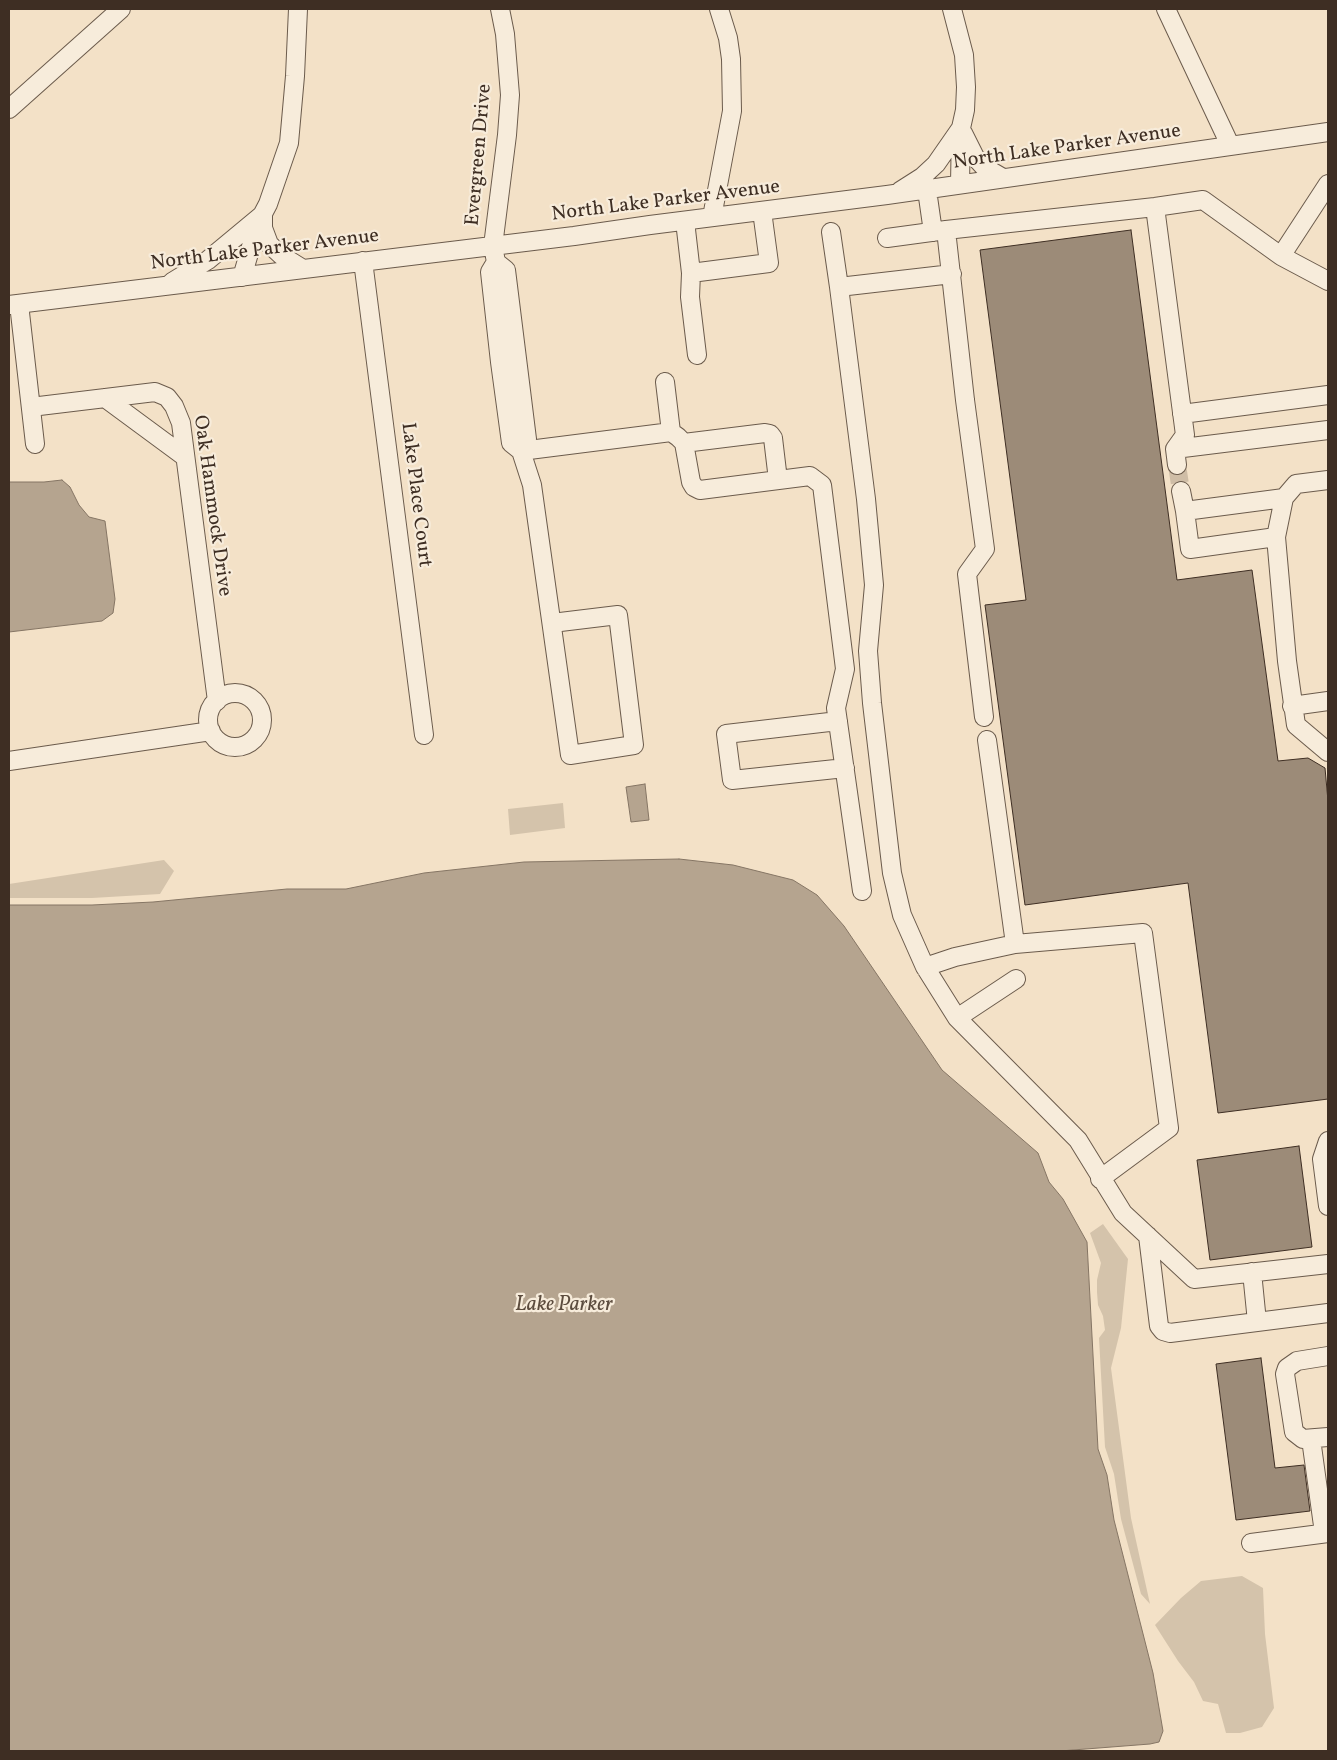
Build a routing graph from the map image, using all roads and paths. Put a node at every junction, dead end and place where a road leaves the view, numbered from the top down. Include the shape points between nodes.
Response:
1 (120, 9) edge
2 (298, 9) edge
3 (500, 9) edge
4 (719, 9) edge
5 (952, 9) edge
6 (1166, 9) edge
7 (9, 109) edge
8 (961, 128) junction
9 (1328, 132) edge
10 (1230, 145) junction
11 (1003, 178) junction
12 (960, 184) junction
13 (1328, 184) edge
14 (927, 190) junction
15 (894, 194) junction
16 (1155, 207) junction
17 (762, 211) junction
18 (263, 214) junction
19 (712, 217) junction
20 (684, 221) junction
21 (939, 231) junction
22 (831, 232) dead end
23 (886, 238) dead end
24 (495, 254) junction
25 (1281, 256) junction
26 (363, 260) junction
27 (304, 268) junction
28 (691, 273) junction
29 (952, 274) junction
30 (242, 277) junction
31 (1328, 282) edge
32 (166, 285) junction
33 (839, 287) junction
34 (14, 304) edge
35 (696, 355) dead end
36 (665, 382) dead end
37 (1328, 395) edge
38 (105, 398) junction
39 (31, 407) junction
40 (1182, 414) junction
41 (1328, 430) edge
42 (677, 438) junction
43 (35, 444) dead end
44 (521, 451) junction
45 (185, 457) junction
46 (778, 480) junction
47 (1328, 480) edge
48 (1181, 491) tunnel mouth
49 (1284, 498) junction
50 (1185, 510) junction
51 (1276, 537) junction
52 (552, 624) junction
53 (1328, 701) edge
54 (217, 702) junction
55 (1292, 706) junction
56 (984, 717) dead end
57 (838, 721) junction
58 (211, 731) junction
59 (424, 735) dead end
60 (987, 740) dead end
61 (1328, 752) edge
62 (9, 761) edge
63 (845, 768) junction
64 (862, 892) dead end
65 (1016, 944) junction
66 (925, 967) junction
67 (1016, 979) dead end
68 (957, 1018) junction
69 (1328, 1144) edge
70 (1100, 1179) junction
71 (1328, 1205) edge
72 (1148, 1236) junction
73 (1328, 1264) edge
74 (1252, 1272) junction
75 (1328, 1313) edge
76 (1256, 1322) junction
77 (1328, 1356) edge
78 (1320, 1438) edge
79 (1326, 1533) edge
80 (1251, 1543) dead end

1 - 7 street
2 - 18 street via 289,143
3 - 24 street, Evergreen Drive via 510,95
4 - 19 street via 731,59 732,111
5 - 8 street via 964,55 966,79
6 - 10 street
8 - 11 street via 975,157 984,167
8 - 12 street
8 - 15 street via 936,164
9 - 10 street, North Lake Parker Avenue
10 - 11 street, North Lake Parker Avenue
11 - 12 street, North Lake Parker Avenue
12 - 14 street, North Lake Parker Avenue
13 - 25 street
14 - 15 street, North Lake Parker Avenue
14 - 21 street
15 - 17 street, North Lake Parker Avenue
16 - 21 street
16 - 25 street via 1203,200
16 - 40 street
17 - 19 street, North Lake Parker Avenue
17 - 28 street via 768,263
18 - 27 street via 263,228 269,244 282,256
18 - 30 street
18 - 32 street via 208,260
19 - 20 street, North Lake Parker Avenue
20 - 24 street, North Lake Parker Avenue
20 - 28 street
21 - 23 street
21 - 29 street
22 - 33 street
24 - 26 street, North Lake Parker Avenue
24 - 44 street, Evergreen Drive via 490,272 500,362 511,443
25 - 31 street
26 - 27 street, North Lake Parker Avenue
26 - 59 street, Lake Place Court
27 - 30 street, North Lake Parker Avenue
28 - 35 street
29 - 33 street
29 - 56 street via 985,549 967,574
30 - 32 street, North Lake Parker Avenue
32 - 34 street, North Lake Parker Avenue
33 - 66 street via 870,540 874,585 868,651 892,873 902,915
34 - 39 street
36 - 42 street
37 - 40 street
38 - 39 street, Oak Hammock Drive
38 - 45 street
38 - 45 street, Oak Hammock Drive via 155,392 167,397 180,423
39 - 43 street
40 - 41 street via 1185,435 1176,457
42 - 44 street
42 - 46 street via 691,482 700,490
42 - 46 street via 770,434
44 - 52 street, Evergreen Drive via 532,485
45 - 54 street, Oak Hammock Drive
46 - 57 street via 810,476 822,485 845,669 836,708
47 - 49 street via 1296,484
48 - 50 street
49 - 50 street
49 - 51 street
50 - 51 street via 1190,549
51 - 55 street
52 - 52 street, Evergreen Drive via 570,755 634,745 618,615
53 - 55 street
54 - 58 street via 209,715
54 - 58 street via 231,694 248,697 260,709 262,726 254,740 238,747 222,744
55 - 61 street via 1296,725
57 - 63 street
57 - 63 street via 726,734 732,780
58 - 62 street
60 - 65 street
63 - 64 street
65 - 66 street
65 - 70 street via 1144,933 1169,1128
66 - 68 street
67 - 68 street
68 - 70 street via 1078,1140
69 - 71 street via 1322,1159
70 - 72 street via 1123,1213
72 - 74 street via 1194,1279
72 - 76 street via 1159,1326 1163,1331 1170,1333
73 - 74 street
74 - 76 street
75 - 76 street
77 - 78 street via 1297,1361 1287,1368 1285,1374 1294,1432 1302,1439
78 - 79 street
79 - 80 street

